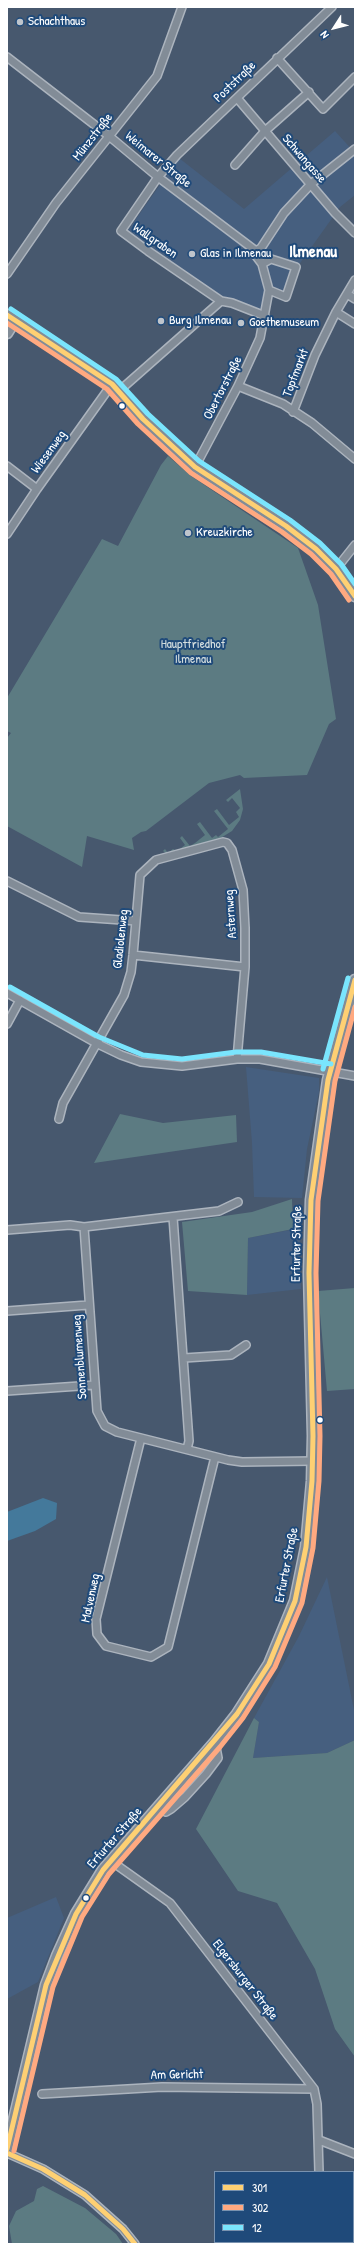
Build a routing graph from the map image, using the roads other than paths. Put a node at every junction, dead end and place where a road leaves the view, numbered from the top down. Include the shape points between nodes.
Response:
1 (182, 7) edge
2 (332, 7) edge
3 (7, 57) edge
4 (277, 58) junction
5 (355, 77) edge
6 (309, 92) junction
7 (237, 98) junction
8 (265, 131) junction
9 (109, 136) junction
10 (355, 149) edge
11 (235, 165) dead end
12 (158, 177) junction
13 (311, 184) junction
14 (355, 234) edge
15 (256, 251) junction
16 (262, 264) junction
17 (7, 274) edge
18 (355, 280) edge
19 (269, 290) junction
20 (347, 294) junction
21 (355, 299) edge
22 (220, 301) junction
23 (336, 312) junction
24 (265, 316) junction
25 (11, 318) edge
26 (355, 324) edge
27 (7, 333) edge
28 (238, 386) junction
29 (116, 388) junction
30 (293, 412) junction
31 (355, 459) edge
32 (7, 466) edge
33 (195, 467) junction
34 (37, 488) junction
35 (7, 534) edge
36 (355, 545) edge
37 (336, 569) junction
38 (355, 596) edge
39 (156, 860) joint
40 (7, 881) edge
41 (136, 921) junction
42 (133, 955) junction
43 (245, 967) junction
44 (355, 980) edge
45 (7, 993) edge
46 (20, 1000) junction
47 (7, 1024) edge
48 (96, 1043) junction
49 (237, 1059) junction
50 (330, 1071) junction
51 (355, 1076) edge
52 (59, 1119) dead end
53 (238, 1202) dead end
54 (173, 1217) junction
55 (84, 1228) junction
56 (7, 1230) edge
57 (88, 1304) junction
58 (7, 1311) edge
59 (246, 1345) dead end
60 (184, 1358) junction
61 (94, 1385) junction
62 (7, 1391) edge
63 (141, 1438) junction
64 (187, 1449) junction
65 (215, 1457) junction
66 (313, 1461) junction
67 (215, 1742) junction
68 (156, 1810) junction
69 (111, 1861) junction
70 (314, 2089) junction
71 (42, 2094) dead end
72 (318, 2140) junction
73 (7, 2149) edge
74 (7, 2153) edge
75 (355, 2154) edge
76 (319, 2171) edge
77 (135, 2244) edge

1 - 9 street, Münzstraße via 157,76
2 - 4 street, Poststraße
3 - 9 street, Weimarer Straße
4 - 6 street
4 - 7 street, Poststraße
5 - 6 street via 323,109
6 - 8 street
7 - 8 street, Schwangasse
7 - 12 street, Poststraße via 177,155
8 - 11 street
8 - 13 street, Schwangasse
9 - 12 street, Weimarer Straße
9 - 17 street, Münzstraße via 56,203
10 - 13 street
12 - 15 street, Weimarer Straße
12 - 22 street, Wallgraben via 121,231
13 - 14 street, Schwangasse
13 - 15 street via 284,213 261,248
15 - 16 street via 256,256
16 - 19 street
16 - 19 street via 270,259 296,267 286,297
18 - 20 street, Topfmarkt
19 - 24 street, Obertorstraße
20 - 21 street
20 - 23 street, Topfmarkt
22 - 24 street, Wallgraben
22 - 29 street, Wiesenweg
23 - 26 street
23 - 30 street, Topfmarkt via 315,355
24 - 28 street, Obertorstraße via 260,338
25 - 27 main road
25 - 29 main road
28 - 30 street via 283,404
28 - 33 street, Obertorstraße
29 - 33 main road via 143,419
29 - 34 street, Wiesenweg
30 - 31 street via 312,423
32 - 34 street
33 - 37 main road via 286,526 316,549
34 - 35 street, Wiesenweg
36 - 37 street
37 - 38 main road
39 - 41 street, Gladiolenweg via 140,875
39 - 43 street, Asternweg via 218,843 227,843 232,850 243,890
40 - 41 street via 78,917
41 - 42 street, Gladiolenweg
42 - 43 street
42 - 48 street, Gladiolenweg via 124,995
43 - 49 street, Asternweg
44 - 50 main road, Erfurter Straße
45 - 46 street
46 - 47 street
46 - 48 street
48 - 49 street via 121,1055 162,1066 207,1064
48 - 52 street, Gladiolenweg via 63,1103
49 - 50 street via 284,1062
50 - 51 street
50 - 66 main road, Erfurter Straße via 317,1147 310,1215
53 - 54 street via 219,1211
54 - 55 street
54 - 60 street
55 - 56 street via 70,1225
55 - 57 street, Sonnenblumenweg
57 - 58 street
57 - 61 street, Sonnenblumenweg
59 - 60 street via 231,1355
60 - 64 street via 189,1441
61 - 62 street
61 - 63 street, Sonnenblumenweg via 96,1412 101,1422 110,1430
63 - 64 street, Sonnenblumenweg
63 - 65 street, Malvenweg via 96,1619 97,1634 106,1646 151,1657 168,1647
64 - 65 street, Sonnenblumenweg
65 - 66 street, Sonnenblumenweg via 242,1462
66 - 67 main road, Erfurter Straße via 306,1547 295,1601 265,1670 242,1707
67 - 68 main road, Erfurter Straße
67 - 68 street via 218,1758 206,1774 171,1809 166,1812
68 - 69 main road, Erfurter Straße
69 - 70 street, Elgersburger Straße via 170,1903
69 - 73 main road, Erfurter Straße via 84,1898 56,1956 42,2001
70 - 71 street, Am Gericht via 162,2087
70 - 72 street
72 - 75 street
72 - 76 street
74 - 77 street via 43,2169 85,2195 118,2224

